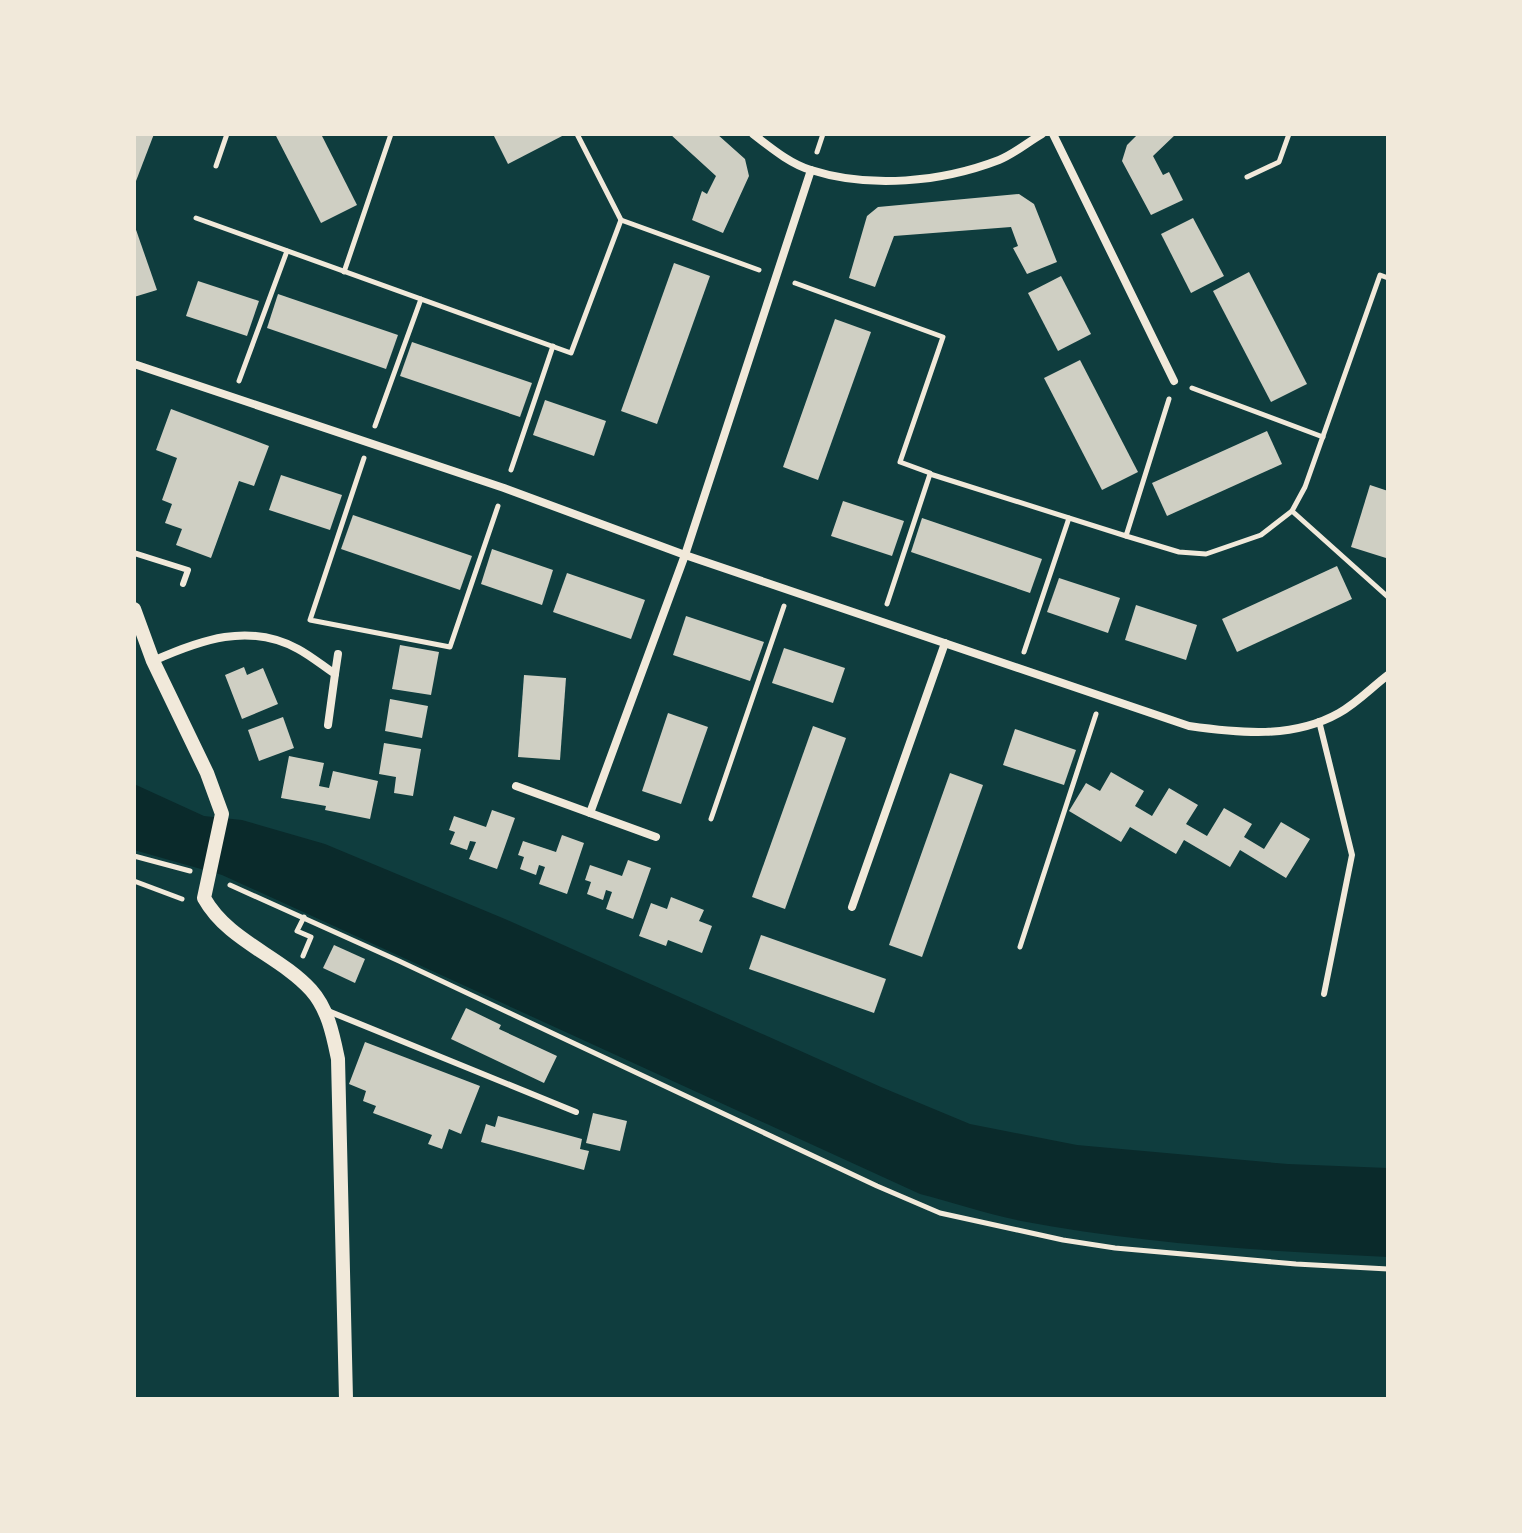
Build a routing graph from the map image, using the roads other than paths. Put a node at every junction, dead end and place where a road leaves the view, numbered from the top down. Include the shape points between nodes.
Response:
1 (753, 134) edge
2 (1042, 134) edge
3 (1053, 134) edge
4 (811, 170) junction
5 (134, 364) edge
6 (1174, 381) road end
7 (134, 553) edge
8 (685, 555) junction
9 (183, 584) dead end
10 (134, 609) edge
11 (945, 643) junction
12 (338, 654) dead end
13 (153, 661) junction
14 (335, 674) junction
15 (1388, 675) edge
16 (1319, 721) junction
17 (328, 725) dead end
18 (516, 786) dead end
19 (590, 813) junction
20 (656, 837) dead end
21 (852, 907) dead end
22 (1324, 994) dead end
23 (324, 1009) junction
24 (576, 1112) dead end
25 (346, 1399) edge

1 - 4 street
2 - 4 street via 1001,160 920,181 875,181
3 - 6 street
4 - 8 street
5 - 8 street via 504,488
7 - 9 lane via 188,570
8 - 11 street
8 - 19 street
10 - 13 street
11 - 16 street via 1189,726 1239,733 1294,730
11 - 21 street
12 - 14 street
13 - 14 street via 196,642 236,634 297,648
13 - 23 street via 222,814 204,898 224,925 291,972
14 - 17 street
15 - 16 street via 1339,713
16 - 22 lane via 1352,855
18 - 19 street
19 - 20 street
23 - 24 lane
23 - 25 street via 338,1059

